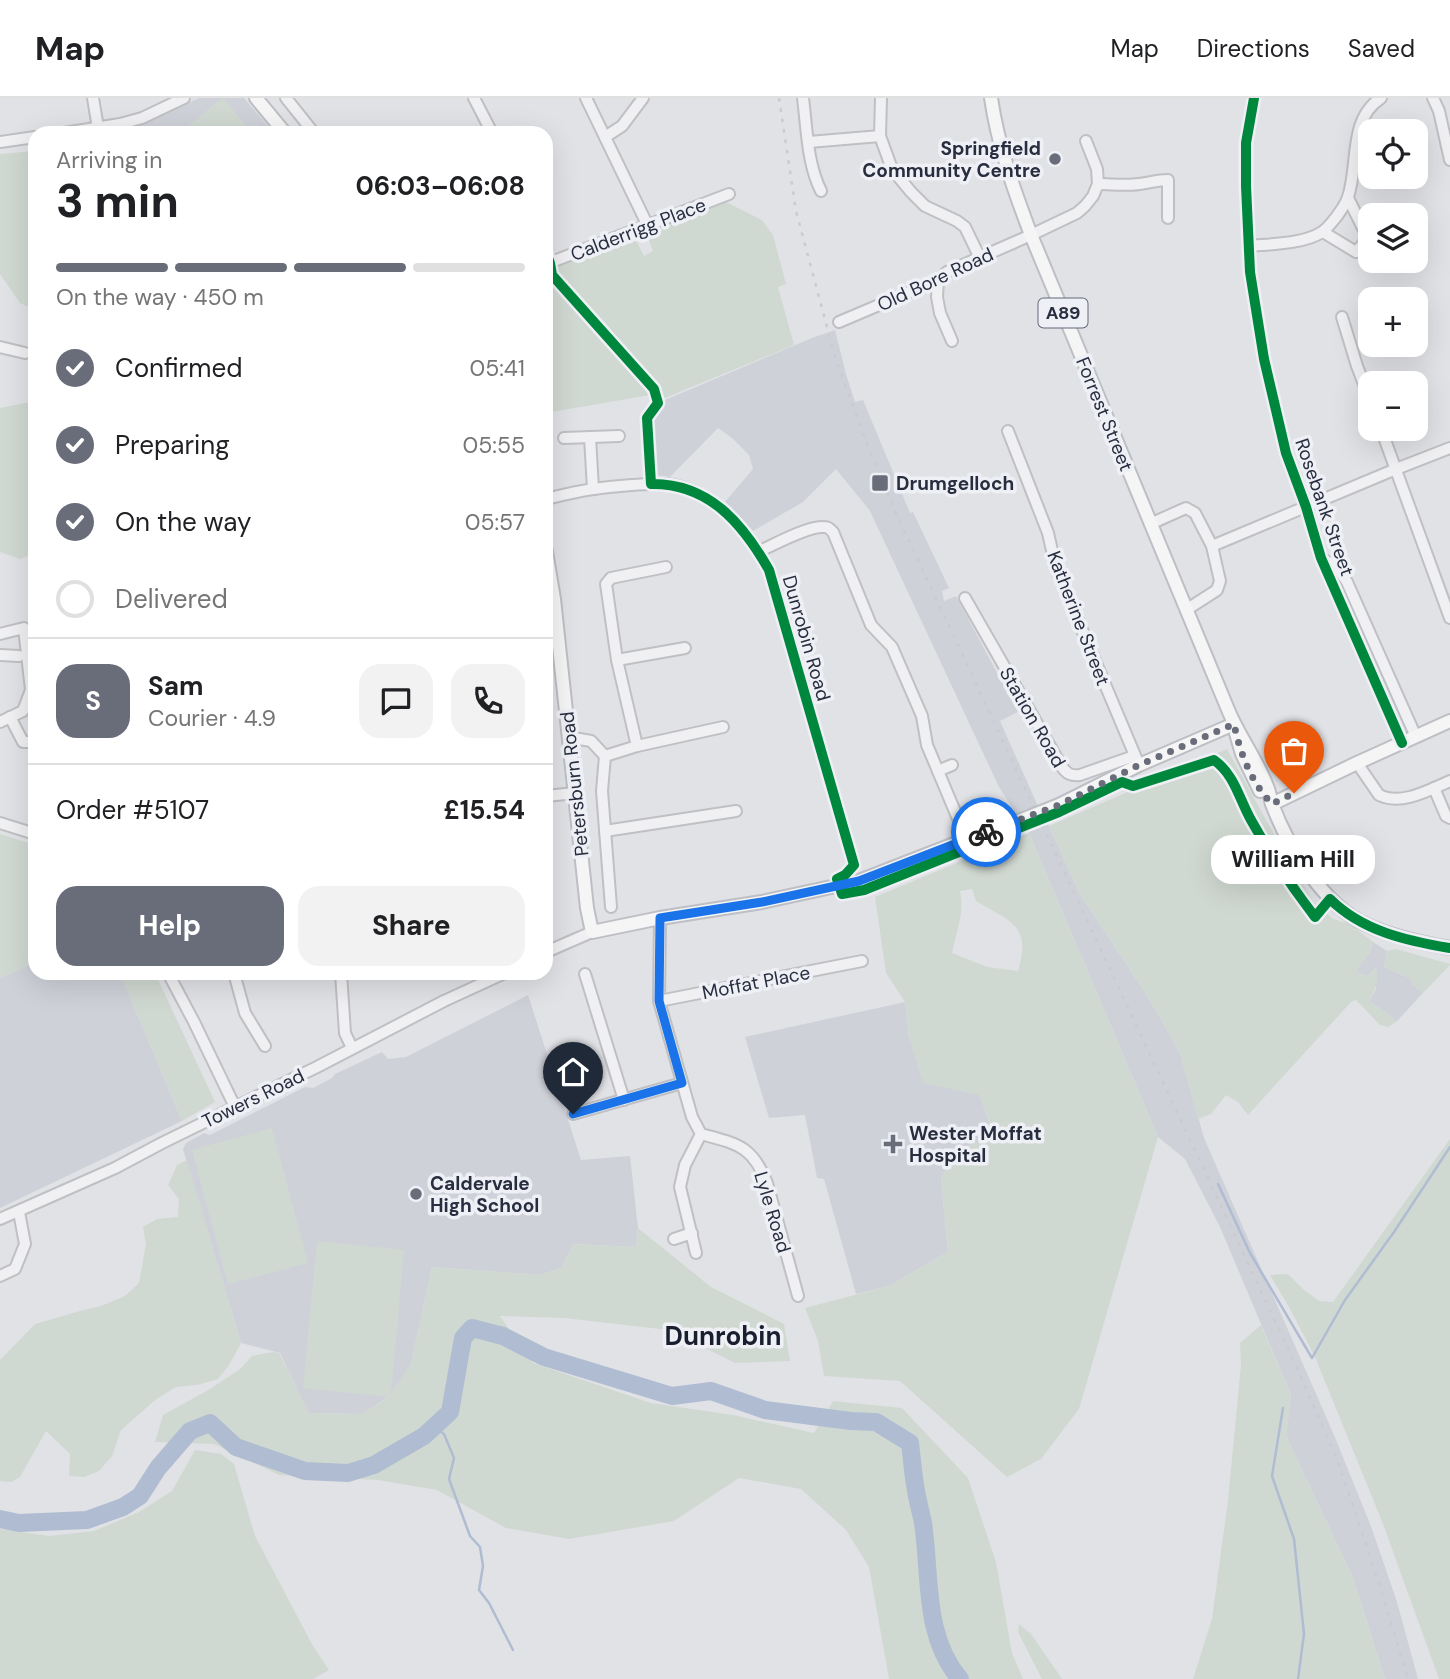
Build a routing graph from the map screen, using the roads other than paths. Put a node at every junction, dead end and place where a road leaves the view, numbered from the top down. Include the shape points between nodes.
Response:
1 (93, 98) edge
2 (184, 98) edge
3 (257, 98) edge
4 (286, 98) edge
5 (474, 98) edge
6 (586, 98) edge
7 (643, 98) edge
8 (803, 98) edge
9 (881, 98) edge
10 (991, 98) edge
11 (1254, 98) edge
12 (1381, 98) edge
13 (1433, 98) edge
14 (99, 126) edge
15 (110, 126) edge
16 (279, 126) edge
17 (308, 126) edge
18 (488, 126) edge
19 (880, 136) junction
20 (28, 137) edge
21 (605, 137) junction
22 (1, 139) edge
23 (1086, 141) dead end
24 (809, 142) junction
25 (1450, 160) edge
26 (1098, 184) junction
27 (821, 191) dead end
28 (729, 194) dead end
29 (1348, 198) junction
30 (1168, 218) dead end
31 (647, 224) junction
32 (1323, 232) junction
33 (1031, 235) junction
34 (1249, 246) junction
35 (553, 258) edge
36 (980, 258) junction
37 (939, 280) junction
38 (1342, 317) dead end
39 (839, 322) dead end
40 (952, 341) dead end
41 (0, 347) edge
42 (25, 352) dead end
43 (1359, 371) edge
44 (1008, 431) dead end
45 (619, 436) dead end
46 (590, 437) junction
47 (564, 438) dead end
48 (1386, 441) edge
49 (1450, 448) edge
50 (1396, 469) junction
51 (593, 489) junction
52 (553, 498) edge
53 (1306, 507) junction
54 (1150, 524) junction
55 (1212, 546) junction
56 (758, 552) junction
57 (1321, 558) junction
58 (666, 567) dead end
59 (553, 593) edge
60 (965, 598) dead end
61 (1186, 610) junction
62 (1450, 618) edge
63 (553, 619) edge
64 (0, 634) edge
65 (553, 645) edge
66 (685, 648) dead end
67 (0, 655) edge
68 (19, 656) dead end
69 (617, 660) junction
70 (28, 663) edge
71 (28, 698) edge
72 (5, 720) edge
73 (1450, 721) edge
74 (1234, 724) junction
75 (723, 727) dead end
76 (568, 737) junction
77 (1416, 737) junction
78 (28, 742) edge
79 (1402, 743) junction
80 (637, 746) junction
81 (605, 756) junction
82 (1136, 760) junction
83 (1357, 762) junction
84 (952, 765) dead end
85 (938, 771) junction
86 (1450, 781) edge
87 (1434, 788) junction
88 (575, 793) junction
89 (553, 795) edge
90 (1272, 804) junction
91 (736, 811) dead end
92 (1450, 818) edge
93 (959, 821) dead end
94 (0, 823) edge
95 (605, 831) junction
96 (28, 832) edge
97 (854, 865) dead end
98 (611, 907) dead end
99 (660, 918) junction
100 (592, 932) junction
101 (1450, 948) edge
102 (553, 949) edge
103 (855, 959) dead end
104 (585, 974) dead end
105 (172, 980) edge
106 (236, 980) edge
107 (341, 980) edge
108 (491, 980) edge
109 (659, 1001) junction
110 (265, 1046) dead end
111 (352, 1048) junction
112 (682, 1083) junction
113 (624, 1100) junction
114 (235, 1107) junction
115 (573, 1114) dead end
116 (701, 1134) junction
117 (19, 1212) junction
118 (0, 1219) edge
119 (692, 1233) junction
120 (674, 1239) dead end
121 (696, 1253) dead end
122 (0, 1276) edge
123 (798, 1296) dead end

1 - 14 street
2 - 15 street via 142,118
3 - 16 main road
4 - 17 street
5 - 18 street
6 - 21 street
7 - 21 street via 622,126
8 - 24 street
9 - 19 street
10 - 33 main road, Forrest Street / A89 via 1009,177
11 - 34 street, Rosebank Street via 1246,143
12 - 29 street via 1359,126
13 - 25 street
19 - 24 street
19 - 36 street via 892,169 925,206 965,227
20 - 22 street
21 - 31 street
23 - 26 street
24 - 27 street via 811,166
26 - 30 street via 1168,180
26 - 33 street, Old Bore Road via 1077,212
28 - 31 street, Calderrigg Place
29 - 32 street
29 - 32 street via 1368,238 1356,252
31 - 35 street, Calderrigg Place
32 - 34 street
33 - 36 street, Old Bore Road
33 - 54 main road, Forrest Street / A89
34 - 53 street, Rosebank Street via 1264,359 1286,453
36 - 37 street, Old Bore Road
37 - 39 street, Old Bore Road
37 - 40 street via 940,313
38 - 43 street
41 - 42 street
44 - 82 street, Katherine Street via 1048,533 1056,568
45 - 46 street
46 - 47 street
46 - 51 street
48 - 50 street
49 - 50 street
50 - 53 street
50 - 62 street
51 - 52 street, Dunrobin Road
51 - 56 street, Dunrobin Road via 664,484 688,489 718,505
53 - 55 street
53 - 57 street, Rosebank Street
54 - 55 street via 1186,508 1195,513
54 - 61 main road, Forrest Street / A89
55 - 61 street via 1220,581 1217,590
56 - 85 street via 811,529 832,532 871,625 892,647 922,716
56 - 97 street, Dunrobin Road via 769,570 785,620
57 - 77 street, Rosebank Street via 1337,567 1347,582
57 - 79 street, Rosebank Street
58 - 69 street via 611,578 606,584
59 - 63 main road, Petersburn Road
60 - 82 street, Station Road via 1067,773 1080,775
61 - 74 main road, Forrest Street / A89
64 - 70 street via 24,628
65 - 76 main road, Petersburn Road
66 - 69 street
67 - 68 street
69 - 80 street
71 - 72 street via 23,711
72 - 78 street
73 - 77 main road
74 - 82 main road
74 - 90 main road, Forrest Street / A89 via 1260,792
75 - 80 street
76 - 81 street via 591,741
76 - 88 main road, Petersburn Road
77 - 79 main road
79 - 83 main road
80 - 81 street
81 - 95 street via 601,791
82 - 99 main road, bridge via 1059,805 859,881
83 - 87 street via 1384,797 1415,796
83 - 90 main road
84 - 85 street
85 - 93 street
86 - 87 street
87 - 92 street
88 - 89 street
88 - 100 main road, Petersburn Road
90 - 101 main road, Forrest Street / A89 via 1309,874 1338,906 1365,925
91 - 95 street
94 - 96 street
95 - 98 street
99 - 100 main road
99 - 109 street
100 - 102 street
103 - 109 street, Moffat Place
104 - 113 street
105 - 114 street
106 - 110 street via 245,1013
107 - 111 street via 345,1033
108 - 111 street, Towers Road
109 - 112 street
111 - 114 street, Towers Road
112 - 113 street
112 - 116 street
113 - 115 street
114 - 117 street, Towers Road
116 - 119 street via 680,1187
116 - 123 street, Lyle Road via 737,1144 762,1170
117 - 118 street, Towers Road
117 - 122 street via 25,1244 15,1269
119 - 120 street
119 - 121 street

